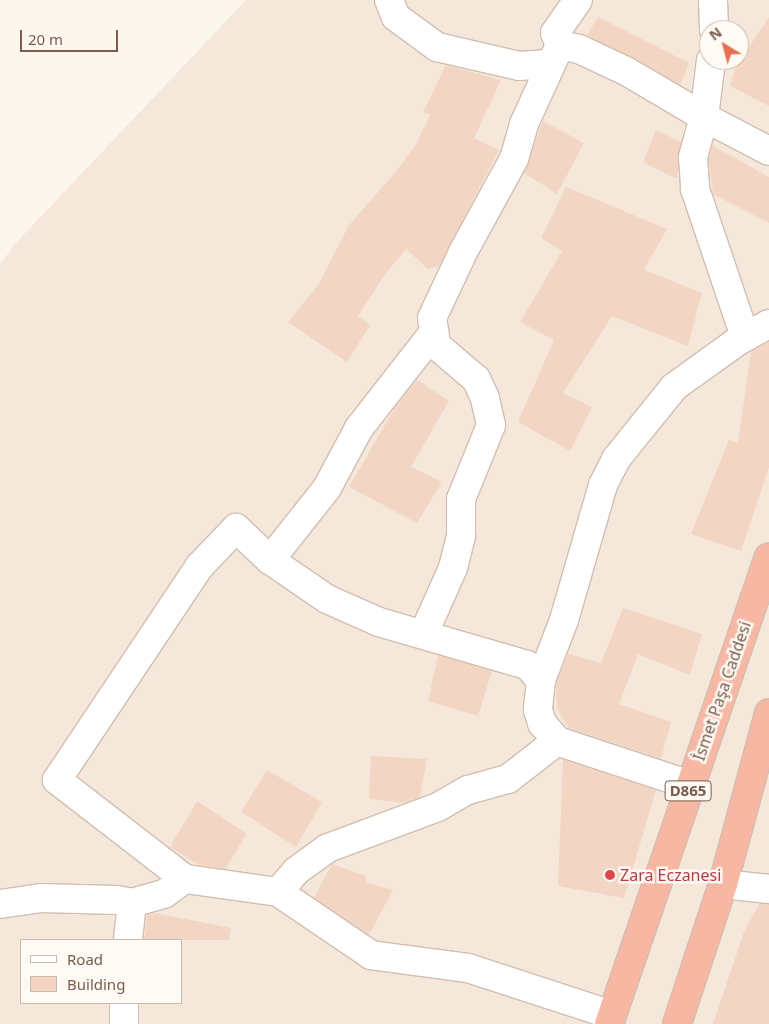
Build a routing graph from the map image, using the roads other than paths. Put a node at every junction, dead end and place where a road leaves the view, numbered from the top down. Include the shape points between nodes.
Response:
1 (389, 0) edge
2 (578, 0) edge
3 (713, 0) edge
4 (714, 20) edge
5 (556, 54) junction
6 (710, 70) edge
7 (704, 117) junction
8 (769, 151) edge
9 (769, 324) edge
10 (434, 332) junction
11 (745, 337) junction
12 (769, 558) edge
13 (270, 560) junction
14 (424, 633) junction
15 (541, 680) junction
16 (769, 713) edge
17 (557, 741) junction
18 (690, 785) junction
19 (185, 879) junction
20 (722, 884) junction
21 (769, 890) edge
22 (278, 892) junction
23 (132, 903) junction
24 (0, 904) edge
25 (128, 939) edge
26 (124, 1004) edge
27 (611, 1020) edge
28 (124, 1024) edge
29 (677, 1024) edge

1 - 5 street via 396,17 437,47 519,66
2 - 5 street via 555,33
3 - 4 street
5 - 7 street via 579,49 626,71
5 - 10 street via 524,124 514,158 442,294 432,318
6 - 7 street
7 - 8 street
7 - 11 street via 693,157 695,189
9 - 11 street
10 - 13 street via 359,428 327,488
10 - 14 street via 436,345 476,379 485,398 491,425 461,499 461,535 454,568
11 - 15 street via 674,387 636,430 616,459 603,485 564,620
12 - 18 highway, İsmet Paşa Caddesi / D865
13 - 14 street via 327,599 379,622
13 - 19 street via 236,528 226,535 199,567 57,780
14 - 15 street via 513,659 527,665
15 - 17 street via 538,710 542,723
16 - 20 highway
17 - 18 street
17 - 22 street via 508,779 468,790 438,807 328,848 296,872
18 - 27 highway, İsmet Paşa Caddesi / D865
19 - 22 street
19 - 23 street via 164,894
20 - 21 street
20 - 29 highway
22 - 27 street via 370,954 468,968
23 - 24 street via 41,898
23 - 25 street
26 - 28 street

